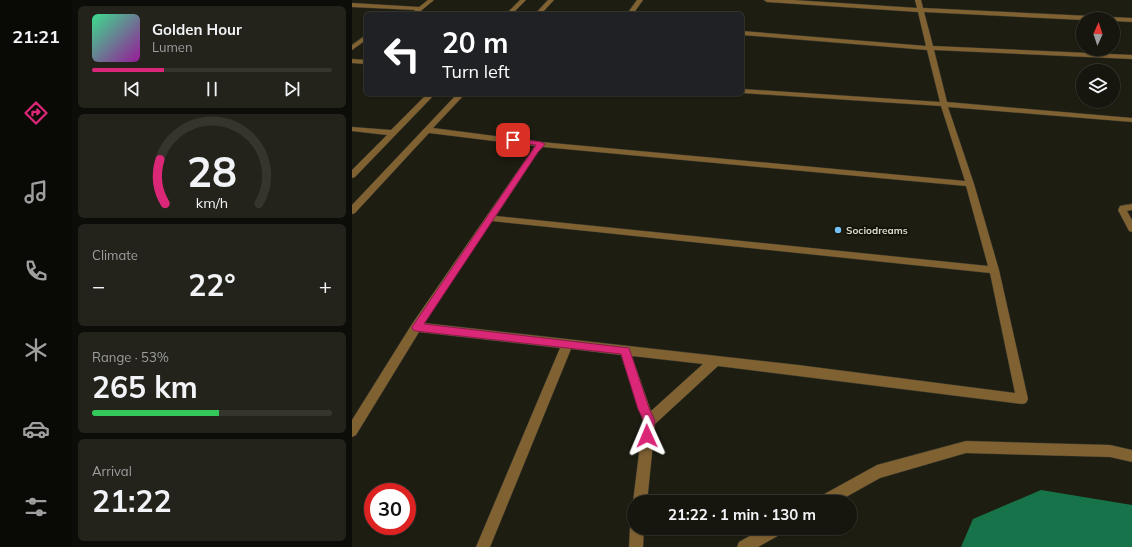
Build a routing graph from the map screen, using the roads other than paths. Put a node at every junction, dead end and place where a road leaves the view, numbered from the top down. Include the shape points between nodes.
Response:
1 (414, 0) edge
2 (431, 0) edge
3 (523, 0) edge
4 (551, 0) edge
5 (640, 0) edge
6 (767, 0) edge
7 (918, 0) edge
8 (352, 5) edge
9 (404, 8) junction
10 (420, 9) junction
11 (920, 10) junction
12 (399, 12) edge
13 (416, 12) edge
14 (511, 12) edge
15 (540, 12) edge
16 (631, 12) edge
17 (1076, 17) edge
18 (1120, 19) edge
19 (1132, 20) edge
20 (744, 33) edge
21 (364, 39) edge
22 (352, 48) edge
23 (930, 48) junction
24 (364, 54) edge
25 (1132, 57) edge
26 (354, 61) edge
27 (364, 62) edge
28 (744, 91) edge
29 (429, 96) edge
30 (459, 96) edge
31 (944, 104) junction
32 (1132, 120) edge
33 (352, 129) edge
34 (427, 130) junction
35 (394, 133) junction
36 (541, 144) junction
37 (352, 175) edge
38 (970, 184) junction
39 (1132, 207) edge
40 (352, 211) edge
41 (490, 218) junction
42 (1132, 229) edge
43 (994, 270) junction
44 (416, 327) junction
45 (567, 344) junction
46 (625, 351) junction
47 (715, 360) junction
48 (649, 421) junction
49 (352, 431) edge
50 (1132, 456) edge
51 (641, 495) edge
52 (836, 495) edge
53 (637, 535) edge
54 (765, 535) edge
55 (483, 547) edge
56 (636, 547) edge
57 (744, 547) edge

1 - 9 street
2 - 10 street
3 - 14 street
4 - 15 street
5 - 16 street
6 - 11 street
7 - 11 street
8 - 9 street
9 - 10 street
9 - 12 street
10 - 13 street
11 - 17 street
11 - 23 street
18 - 19 street
20 - 23 street
21 - 22 street
23 - 25 street
23 - 31 street
24 - 26 street
26 - 27 street
28 - 31 street
29 - 35 street
30 - 34 street
31 - 32 street
31 - 38 street
33 - 35 street
34 - 36 street
34 - 40 street
35 - 37 street
36 - 38 street
36 - 41 street
38 - 43 street
39 - 42 street via 1122,210
41 - 43 street
41 - 44 street
43 - 47 street via 1022,398
44 - 45 street
44 - 49 street
45 - 46 street
45 - 55 street
46 - 47 street
46 - 48 street
47 - 48 street
48 - 51 street
50 - 52 street via 1110,451 966,447 877,472
53 - 56 street
54 - 57 street

